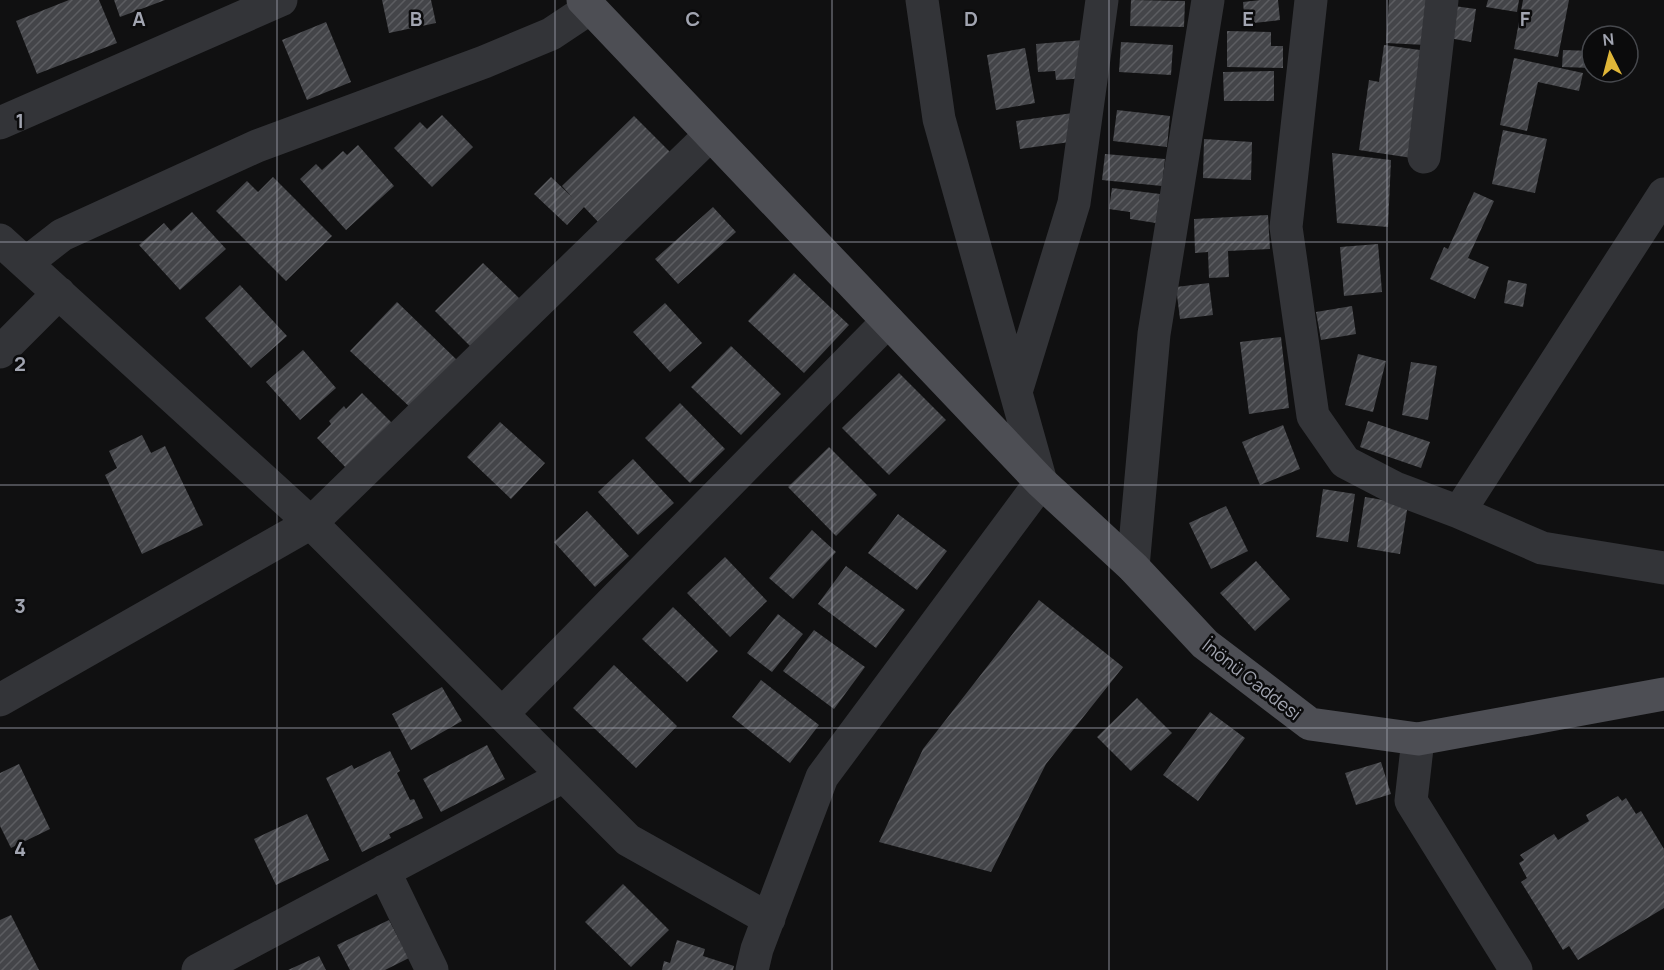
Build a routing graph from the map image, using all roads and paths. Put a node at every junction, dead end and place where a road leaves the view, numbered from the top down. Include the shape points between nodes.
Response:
1 (281, 0) edge
2 (922, 0) edge
3 (1102, 0) edge
4 (1208, 0) edge
5 (1311, 0) edge
6 (1442, 0) edge
7 (586, 4) edge
8 (0, 123) edge
9 (710, 135) junction
10 (1424, 157) dead end
11 (1664, 194) edge
12 (0, 240) edge
13 (26, 263) junction
14 (58, 293) junction
15 (888, 321) junction
16 (0, 352) edge
17 (1016, 392) junction
18 (1041, 482) junction
19 (1458, 512) junction
20 (311, 523) junction
21 (1132, 567) junction
22 (1664, 568) edge
23 (1664, 694) edge
24 (0, 700) edge
25 (502, 714) junction
26 (1418, 739) junction
27 (564, 776) junction
28 (384, 872) junction
29 (769, 919) junction
30 (204, 968) edge
31 (432, 970) edge
32 (752, 970) edge
33 (1516, 970) edge

1 - 8 street
2 - 17 street via 939,118
3 - 17 street via 1074,203
4 - 21 street via 1154,334
5 - 19 street via 1286,227 1313,416 1345,462 1395,488
6 - 10 street
7 - 9 main road, İnönü Caddesi
7 - 13 street via 551,34 257,146 62,235
9 - 15 main road, İnönü Caddesi
9 - 20 street
11 - 19 street
12 - 13 street
13 - 14 street
14 - 16 street
14 - 20 street
15 - 18 main road, İnönü Caddesi
15 - 25 street
17 - 18 street
18 - 21 main road, İnönü Caddesi
18 - 29 street via 822,777
19 - 22 street via 1542,548
20 - 24 street
20 - 25 street
21 - 26 main road, İnönü Caddesi via 1205,644 1310,724
23 - 26 main road, İnönü Caddesi
25 - 27 street
26 - 33 street via 1411,801
27 - 28 street
27 - 29 street via 628,840
28 - 30 street
28 - 31 street
29 - 32 street

